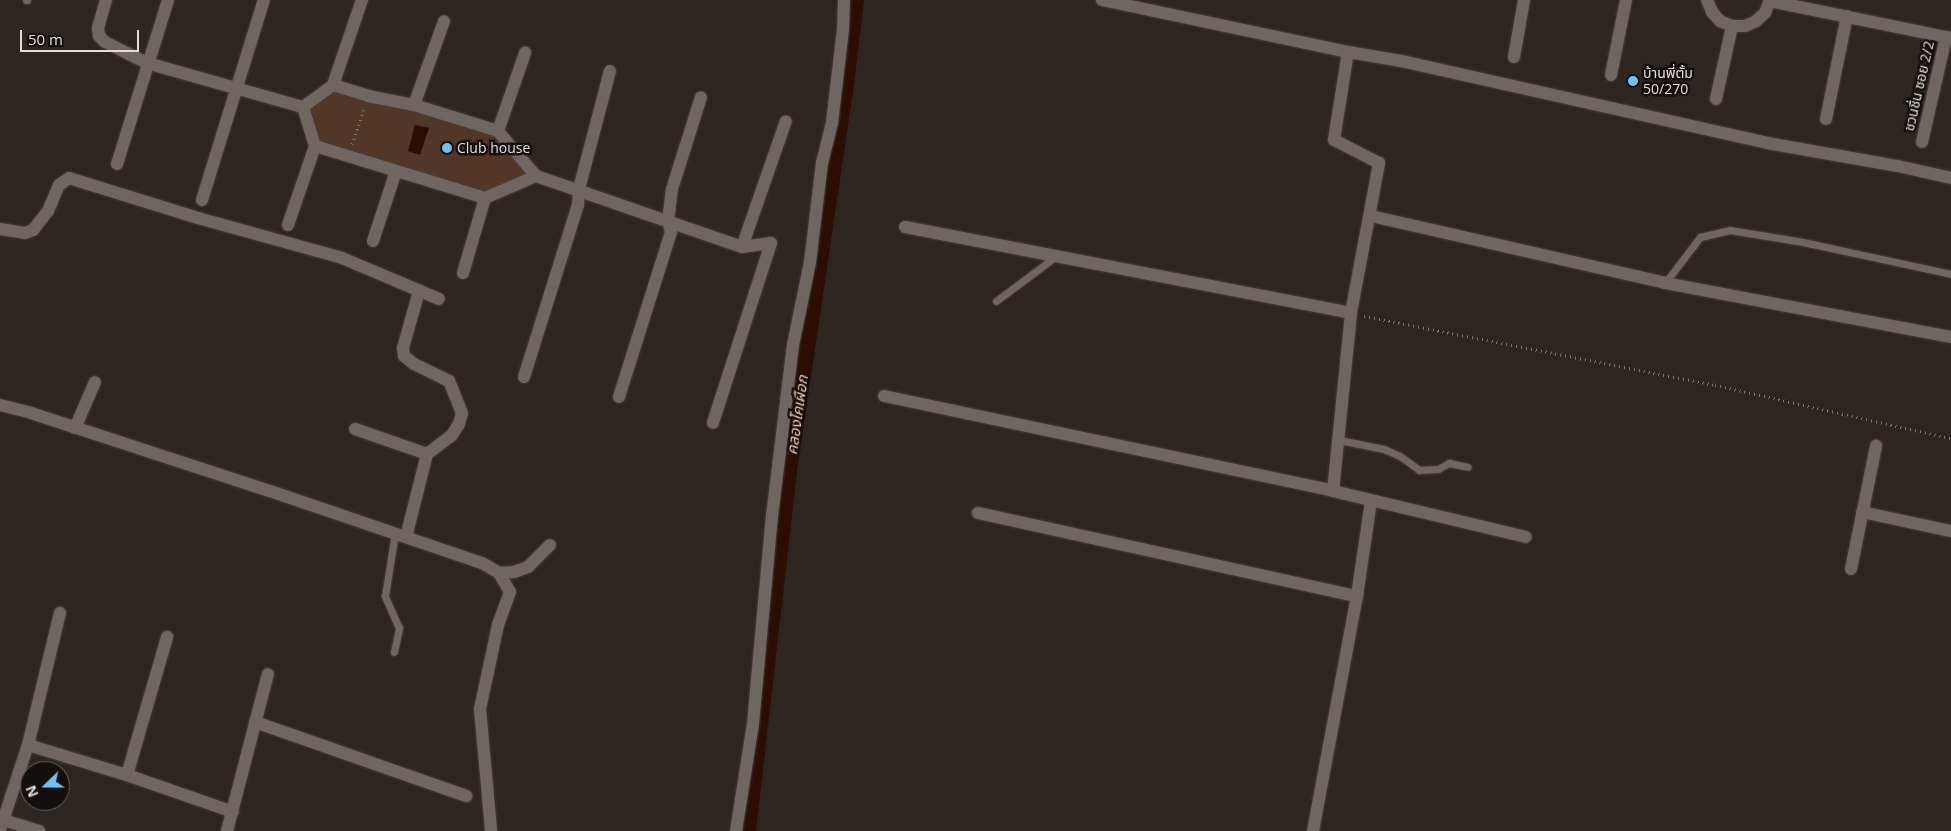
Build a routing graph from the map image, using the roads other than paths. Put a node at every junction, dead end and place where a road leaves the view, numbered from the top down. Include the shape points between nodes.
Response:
1 (106, 0) edge
2 (168, 0) edge
3 (264, 0) edge
4 (362, 0) edge
5 (844, 0) edge
6 (1102, 0) edge
7 (1524, 0) edge
8 (1626, 0) edge
9 (1707, 0) edge
10 (1770, 0) edge
11 (1847, 16) junction
12 (444, 21) dead end
13 (1732, 26) junction
14 (1949, 37) edge
15 (1348, 52) junction
16 (525, 53) dead end
17 (1514, 57) dead end
18 (147, 63) junction
19 (610, 72) dead end
20 (1611, 75) dead end
21 (333, 85) junction
22 (236, 88) junction
23 (701, 97) dead end
24 (1716, 99) dead end
25 (414, 106) junction
26 (303, 107) junction
27 (1826, 119) dead end
28 (786, 121) dead end
29 (498, 131) junction
30 (1922, 142) dead end
31 (314, 146) junction
32 (117, 164) dead end
33 (396, 171) junction
34 (536, 176) junction
35 (1951, 178) edge
36 (579, 189) junction
37 (485, 198) junction
38 (202, 200) dead end
39 (1370, 216) junction
40 (668, 221) junction
41 (288, 225) dead end
42 (905, 227) dead end
43 (0, 229) edge
44 (373, 241) dead end
45 (742, 246) junction
46 (1055, 257) junction
47 (463, 273) dead end
48 (1951, 274) edge
49 (1665, 283) junction
50 (419, 291) junction
51 (439, 299) dead end
52 (996, 301) dead end
53 (1351, 313) junction
54 (1951, 337) edge
55 (524, 377) dead end
56 (95, 382) dead end
57 (884, 396) dead end
58 (619, 397) dead end
59 (0, 405) edge
60 (713, 423) dead end
61 (75, 428) junction
62 (355, 429) dead end
63 (1338, 440) junction
64 (1876, 446) dead end
65 (427, 454) junction
66 (1468, 467) dead end
67 (1333, 491) junction
68 (1371, 502) junction
69 (1862, 512) junction
70 (978, 514) dead end
71 (1951, 531) edge
72 (400, 535) junction
73 (1526, 537) dead end
74 (550, 545) dead end
75 (1851, 569) dead end
76 (499, 573) junction
77 (1357, 596) junction
78 (60, 613) dead end
79 (167, 637) dead end
80 (394, 652) dead end
81 (268, 674) dead end
82 (255, 722) junction
83 (28, 745) junction
84 (128, 775) junction
85 (466, 796) dead end
86 (233, 812) junction
87 (1, 823) edge
88 (39, 831) edge
89 (227, 831) edge
90 (491, 831) edge
91 (736, 831) edge
92 (1313, 831) edge

1 - 18 street via 98,28 99,36
2 - 18 street
3 - 22 street
4 - 21 street
5 - 91 street via 832,123 822,164 810,262 793,345 772,516 756,706
6 - 15 street
7 - 17 street
8 - 20 street
9 - 13 street via 1720,21
10 - 11 street
10 - 13 street via 1756,21 1745,26
11 - 14 street
11 - 27 street
12 - 25 street
13 - 24 street
14 - 30 street, ชวนชื่น ซอย 2/2
15 - 35 street via 1767,143
15 - 39 street via 1334,140 1379,163
16 - 29 street
18 - 22 street
18 - 32 street
19 - 36 street
21 - 25 street
21 - 26 street
22 - 26 street
22 - 38 street
23 - 40 street via 672,189
25 - 29 street
26 - 31 street
28 - 45 street
29 - 34 street
31 - 33 street
31 - 41 street
33 - 37 street
33 - 44 street
34 - 36 street
34 - 37 street
36 - 40 street
36 - 55 street via 578,206
37 - 47 street
39 - 49 street
39 - 53 street
40 - 45 street
40 - 58 street via 672,232
42 - 46 street
43 - 50 street via 25,233 33,230 48,211 59,185 69,178 342,258
45 - 60 street via 771,243
46 - 52 lane
46 - 53 street
48 - 49 lane via 1730,230 1700,237
49 - 54 street
50 - 51 street
50 - 65 street via 403,348 404,356 449,381 462,413 452,435
53 - 63 street
56 - 61 street
57 - 67 street
59 - 61 street
61 - 72 street
62 - 65 street
63 - 66 lane via 1384,449 1419,470 1438,469 1449,463
63 - 67 street
64 - 69 street
65 - 72 street
67 - 68 street
68 - 73 street
68 - 77 street
69 - 71 street
69 - 75 street
70 - 77 street
72 - 76 street via 482,563
72 - 80 lane via 385,596 398,628
74 - 76 street via 528,567
76 - 90 street via 510,592 498,625 480,709
77 - 92 street
78 - 83 street
79 - 84 street
81 - 82 street
82 - 85 street
82 - 86 street
83 - 84 street
83 - 87 street
84 - 86 street
86 - 89 street
87 - 88 street

